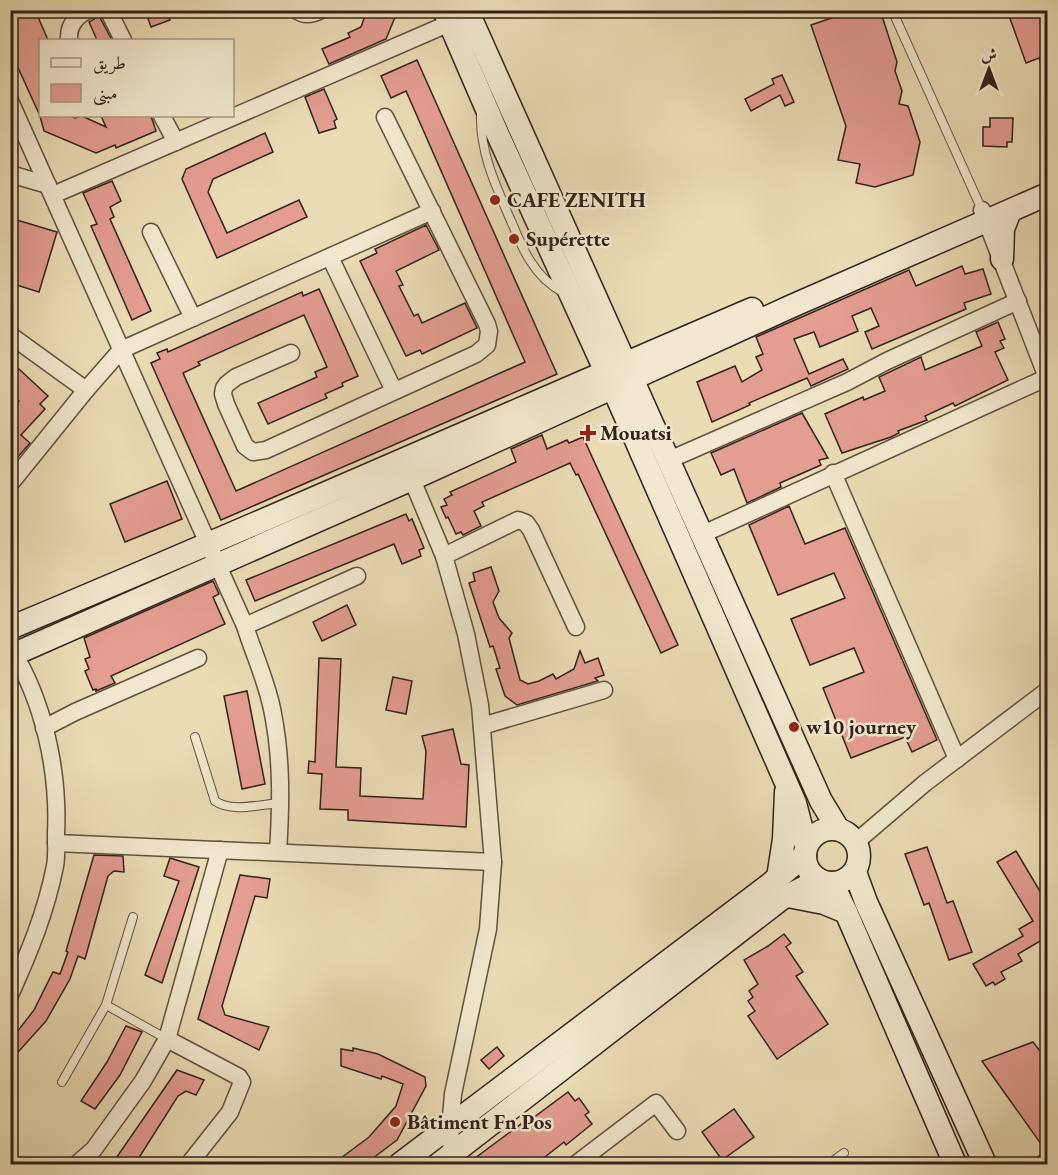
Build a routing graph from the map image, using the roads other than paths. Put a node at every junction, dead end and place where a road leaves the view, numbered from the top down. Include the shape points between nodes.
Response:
1 (88, 10) edge
2 (108, 10) edge
3 (296, 10) edge
4 (321, 10) edge
5 (892, 10) edge
6 (462, 14) edge
7 (69, 39) edge
8 (122, 39) edge
9 (10, 101) edge
10 (234, 116) edge
11 (163, 117) edge
12 (232, 117) edge
13 (385, 117) dead end
14 (176, 142) junction
15 (10, 174) edge
16 (1047, 180) edge
17 (50, 190) junction
18 (1047, 194) edge
19 (432, 211) junction
20 (1010, 211) junction
21 (985, 216) junction
22 (152, 232) dead end
23 (330, 257) junction
24 (1002, 259) junction
25 (1018, 302) junction
26 (193, 318) junction
27 (10, 335) edge
28 (121, 350) junction
29 (291, 353) dead end
30 (619, 376) junction
31 (1047, 379) edge
32 (86, 390) junction
33 (394, 391) junction
34 (402, 459) junction
35 (669, 459) junction
36 (833, 473) junction
37 (412, 479) junction
38 (10, 484) edge
39 (703, 534) junction
40 (214, 554) junction
41 (444, 556) junction
42 (357, 576) dead end
43 (245, 626) junction
44 (576, 627) dead end
45 (10, 628) edge
46 (12, 652) edge
47 (198, 658) dead end
48 (604, 690) dead end
49 (1047, 690) edge
50 (482, 726) junction
51 (44, 728) junction
52 (195, 737) dead end
53 (957, 759) junction
54 (786, 782) junction
55 (281, 802) junction
56 (847, 836) junction
57 (56, 843) junction
58 (220, 850) junction
59 (806, 850) junction
60 (278, 852) junction
61 (493, 862) junction
62 (855, 872) junction
63 (825, 882) junction
64 (783, 887) junction
65 (846, 912) junction
66 (133, 917) dead end
67 (10, 995) edge
68 (106, 1005) junction
69 (166, 1039) junction
70 (62, 1082) dead end
71 (450, 1128) junction
72 (677, 1131) dead end
73 (844, 1153) dead end
74 (446, 1160) edge
75 (77, 1164) edge
76 (189, 1164) edge
77 (400, 1164) edge
78 (576, 1164) edge
79 (829, 1164) edge
80 (955, 1164) edge
81 (985, 1164) edge

1 - 7 street via 74,21
2 - 8 street
3 - 4 street via 302,14
5 - 21 lane
6 - 10 street
6 - 30 main road
6 - 30 main road via 483,100 573,298
9 - 17 street
11 - 14 street
12 - 14 street
13 - 19 street
14 - 17 street
15 - 17 street
16 - 21 main road
17 - 28 street
18 - 20 main road
19 - 23 street
19 - 33 street via 487,324 489,338 482,351
20 - 21 main road
20 - 24 main road via 1003,230
21 - 24 street
21 - 30 main road
22 - 26 street
23 - 26 street
23 - 33 street
24 - 25 street
25 - 31 street
25 - 35 street via 848,382
26 - 28 street
27 - 32 street
28 - 32 street
28 - 40 street
29 - 33 street via 236,377 224,388 226,404 245,446 253,452 262,452
30 - 34 main road
30 - 35 main road
30 - 37 main road
30 - 54 main road
31 - 36 street
32 - 38 street
34 - 37 street
34 - 40 main road
35 - 39 main road
36 - 39 street
36 - 53 street
37 - 40 main road
37 - 41 street
39 - 56 main road via 821,801
40 - 43 street
40 - 45 main road
40 - 46 main road
41 - 44 street via 523,521 531,530
41 - 50 street via 466,634
42 - 43 street
43 - 55 street via 273,712
46 - 51 street via 30,682
47 - 51 street
48 - 50 street
49 - 53 street
50 - 61 street
51 - 57 street via 57,808
52 - 55 lane via 215,801 235,807
53 - 56 street
54 - 59 main road via 800,817
54 - 64 main road
55 - 60 street
56 - 59 main road via 823,830
56 - 62 main road via 860,857
57 - 58 street
57 - 67 street via 55,864 36,935
58 - 60 street
58 - 69 street
59 - 63 main road via 808,869
59 - 64 main road
60 - 61 street
61 - 71 street via 488,929 458,1068
62 - 63 main road via 844,880
62 - 81 main road
63 - 64 main road
63 - 65 main road
64 - 65 main road
64 - 71 main road
64 - 74 main road via 681,976
65 - 80 main road
66 - 68 lane
68 - 69 lane
68 - 70 lane
69 - 75 street via 143,1081 94,1149
69 - 76 street via 242,1082 230,1112
71 - 74 street
71 - 77 main road
72 - 78 street via 656,1103
73 - 79 lane

